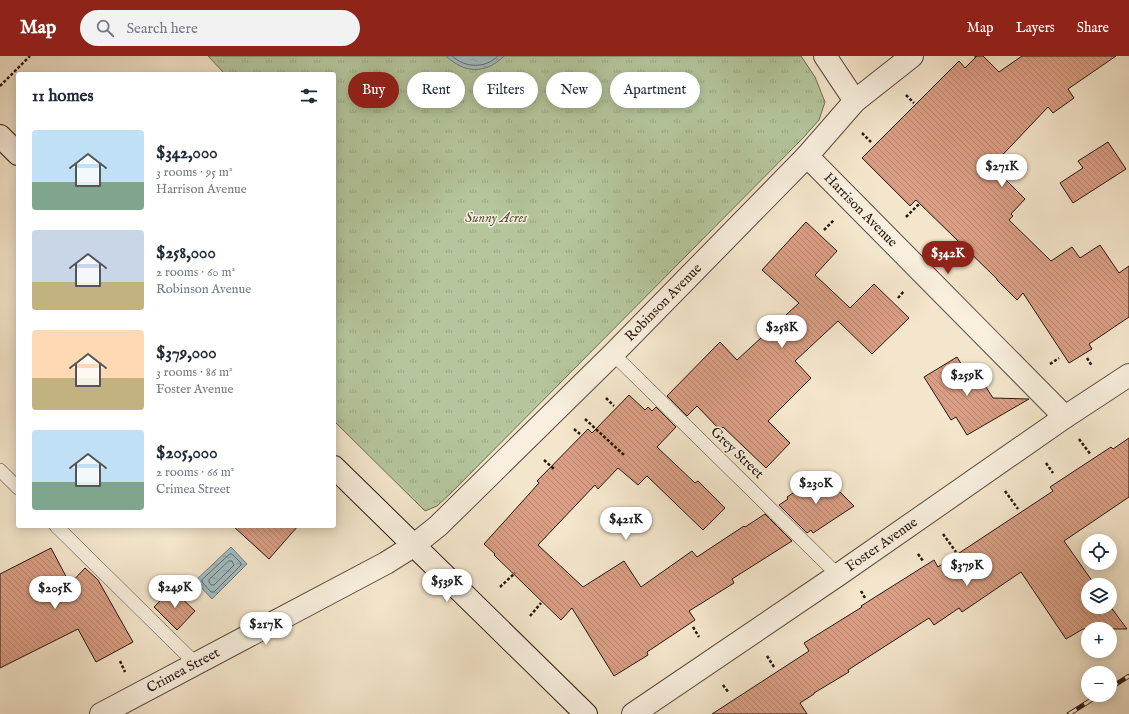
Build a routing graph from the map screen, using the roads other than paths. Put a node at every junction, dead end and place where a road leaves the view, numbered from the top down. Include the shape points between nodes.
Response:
1 (825, 56) edge
2 (912, 56) edge
3 (855, 100) junction
4 (0, 136) edge
5 (16, 152) edge
6 (807, 156) junction
7 (613, 354) junction
8 (1129, 375) edge
9 (1071, 426) junction
10 (0, 470) edge
11 (336, 470) edge
12 (16, 486) edge
13 (58, 528) edge
14 (413, 546) junction
15 (838, 575) junction
16 (196, 664) junction
17 (101, 714) edge
18 (586, 714) edge
19 (633, 714) edge

1 - 3 street
2 - 3 street, Robinson Avenue
3 - 6 street, Robinson Avenue
4 - 5 street
6 - 7 street, Robinson Avenue
6 - 9 street, Harrison Avenue
7 - 14 street, Robinson Avenue via 448,517
7 - 15 lane, Grey Street
8 - 9 street, Foster Avenue
9 - 15 street, Foster Avenue
10 - 12 lane
11 - 14 street
13 - 16 lane
14 - 16 street, Crimea Street via 386,563
14 - 18 street
15 - 19 street, Foster Avenue
16 - 17 street, Crimea Street

